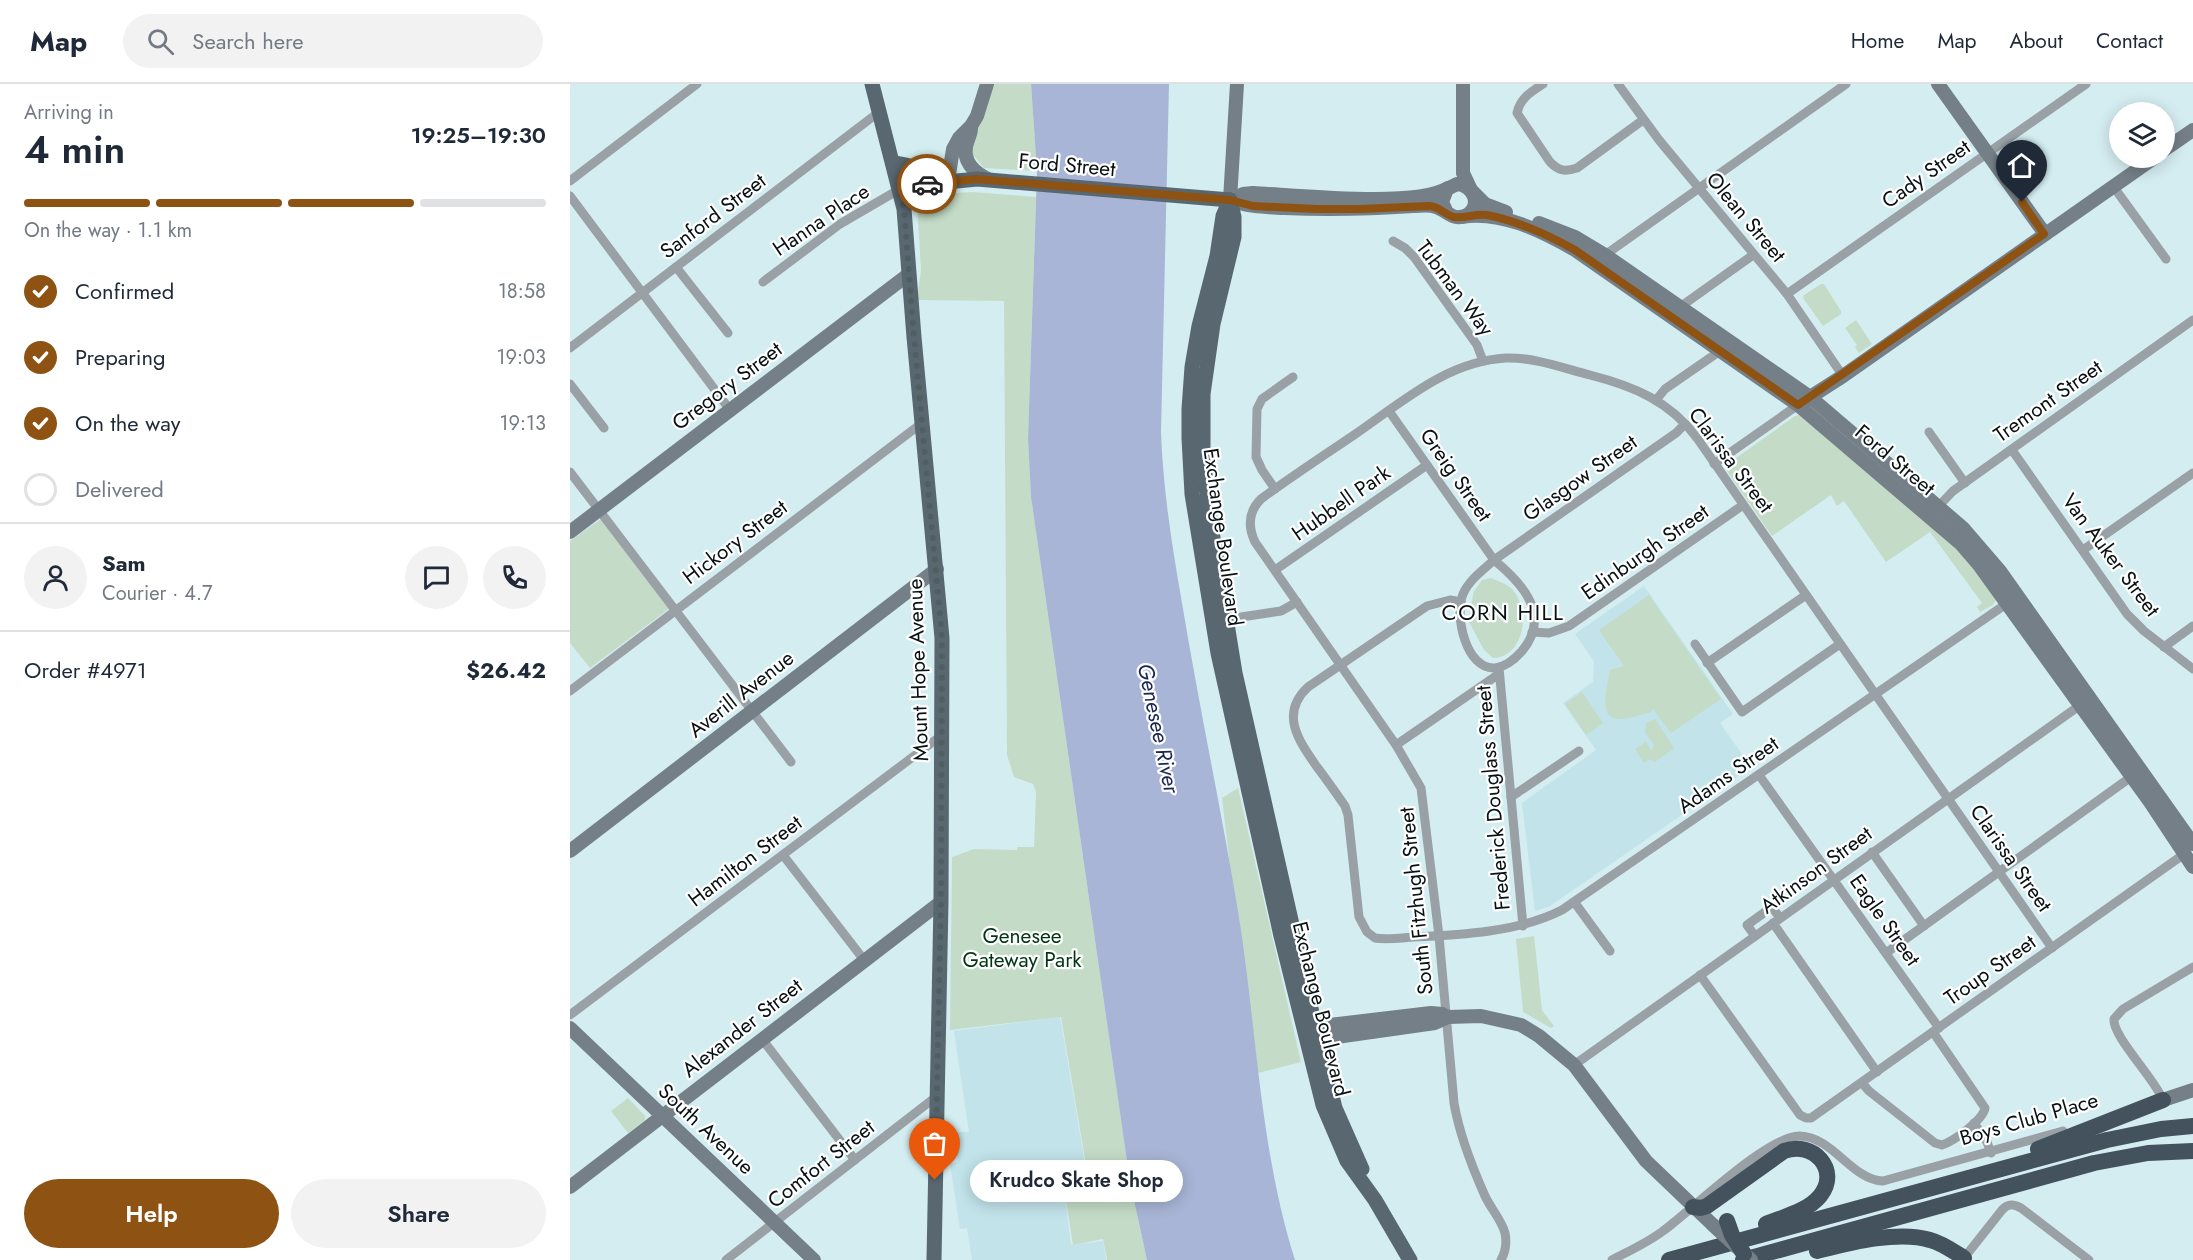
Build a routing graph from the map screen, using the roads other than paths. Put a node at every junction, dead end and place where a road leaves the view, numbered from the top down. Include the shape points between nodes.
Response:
1 (697, 84) edge
2 (872, 84) edge
3 (987, 84) edge
4 (1237, 84) edge
5 (1462, 84) edge
6 (1543, 84) edge
7 (1846, 84) edge
8 (1938, 84) edge
9 (2086, 84) edge
10 (1624, 86) edge
11 (879, 112) junction
12 (1643, 120) junction
13 (971, 126) junction
14 (2193, 130) edge
15 (2175, 142) edge
16 (1988, 154) junction
17 (894, 163) junction
18 (2139, 168) edge
19 (570, 181) edge
20 (994, 181) junction
21 (946, 182) junction
22 (2113, 186) junction
23 (1448, 188) junction
24 (1698, 188) junction
25 (900, 189) junction
26 (1472, 191) junction
27 (570, 196) edge
28 (1230, 200) junction
29 (1454, 215) junction
30 (2044, 234) junction
31 (1393, 241) dead end
32 (1605, 255) junction
33 (1753, 255) junction
34 (2166, 259) dead end
35 (676, 267) junction
36 (909, 274) junction
37 (763, 282) dead end
38 (643, 292) junction
39 (1787, 294) junction
40 (1680, 307) junction
41 (2193, 321) edge
42 (728, 333) dead end
43 (570, 348) edge
44 (1720, 351) junction
45 (1483, 361) junction
46 (1843, 376) junction
47 (1293, 377) dead end
48 (570, 384) edge
49 (1656, 400) junction
50 (1804, 401) junction
51 (730, 410) junction
52 (1389, 411) junction
53 (922, 423) junction
54 (1685, 424) junction
55 (604, 428) dead end
56 (1929, 432) dead end
57 (2012, 450) junction
58 (1714, 464) junction
59 (1427, 465) junction
60 (570, 472) edge
61 (2193, 473) edge
62 (1965, 483) junction
63 (1275, 489) junction
64 (1743, 505) junction
65 (598, 510) junction
66 (1934, 511) junction
67 (570, 532) edge
68 (2083, 550) junction
69 (1494, 560) junction
70 (937, 569) junction
71 (1275, 570) junction
72 (1806, 595) junction
73 (2012, 600) junction
74 (1297, 602) junction
75 (1461, 602) junction
76 (675, 610) junction
77 (1219, 621) junction
78 (2193, 626) edge
79 (1532, 632) junction
80 (1695, 644) dead end
81 (1840, 644) junction
82 (2164, 646) junction
83 (1707, 663) junction
84 (1340, 665) junction
85 (2193, 669) edge
86 (1499, 671) junction
87 (570, 691) edge
88 (1875, 694) junction
89 (2079, 706) junction
90 (752, 712) junction
91 (942, 735) junction
92 (1396, 745) junction
93 (1579, 751) dead end
94 (791, 762) dead end
95 (1759, 775) junction
96 (2131, 777) junction
97 (1511, 797) junction
98 (1948, 798) junction
99 (2190, 849) edge
100 (570, 851) edge
101 (1872, 852) junction
102 (783, 855) junction
103 (2193, 867) edge
104 (2000, 872) junction
105 (1833, 879) junction
106 (941, 902) junction
107 (1575, 903) junction
108 (1777, 920) junction
109 (1523, 926) junction
110 (1924, 926) junction
111 (1439, 936) junction
112 (1755, 936) junction
113 (2052, 948) junction
114 (1610, 951) dead end
115 (1886, 952) junction
116 (864, 960) junction
117 (2193, 967) edge
118 (1700, 975) junction
119 (570, 1015) edge
120 (1448, 1017) junction
121 (570, 1028) edge
122 (1936, 1030) junction
123 (1311, 1034) junction
124 (762, 1039) junction
125 (1574, 1065) junction
126 (1877, 1072) junction
127 (1862, 1083) junction
128 (2193, 1090) edge
129 (937, 1096) junction
130 (2163, 1100) junction
131 (662, 1116) junction
132 (1974, 1123) junction
133 (2193, 1126) edge
134 (2193, 1151) edge
135 (1990, 1153) junction
136 (855, 1160) junction
137 (1740, 1181) junction
138 (570, 1188) edge
139 (1893, 1200) junction
140 (1693, 1206) junction
141 (775, 1222) junction
142 (1720, 1223) junction
143 (1746, 1258) edge
144 (1673, 1259) edge
145 (1964, 1259) edge
146 (726, 1260) edge
147 (814, 1260) edge
148 (934, 1260) edge
149 (1410, 1260) edge
150 (1501, 1260) edge
151 (1612, 1260) edge
152 (1781, 1260) edge
153 (2089, 1260) edge

1 - 19 street
2 - 11 main road, Mount Hope Avenue
3 - 13 main road
4 - 28 main road
5 - 23 main road via 1456,173
5 - 26 main road via 1463,173
6 - 12 street via 1524,98 1517,113 1557,169 1577,168
7 - 24 street
8 - 16 main road
9 - 16 street, Cady Street
10 - 12 street, Olean Street
11 - 17 main road, Mount Hope Avenue
11 - 35 street, Sanford Street
12 - 24 street, Olean Street
13 - 20 main road via 967,161 972,169
13 - 21 main road via 953,149
14 - 15 main road
16 - 30 main road
16 - 39 street, Cady Street
17 - 21 main road via 927,171
17 - 25 main road, Mount Hope Avenue
18 - 22 main road
20 - 21 main road, Ford Street
20 - 28 main road, Ford Street
21 - 25 main road, Ford Street
22 - 30 main road
22 - 34 street
23 - 26 main road via 1461,184
23 - 28 main road, Ford Street via 1419,197 1253,193
23 - 29 main road via 1442,199 1443,207
24 - 32 street
24 - 33 street, Olean Street
25 - 36 main road, Mount Hope Avenue
25 - 37 street, Hanna Place via 840,224
26 - 29 main road via 1473,208 1468,214
26 - 32 main road, Ford Street via 1488,206 1575,237
27 - 38 street
28 - 29 main road, Ford Street via 1253,206 1351,210 1429,206
28 - 77 main road, Exchange Boulevard via 1235,225 1210,338 1202,422
28 - 77 main road, Exchange Boulevard via 1198,326 1189,410 1192,494
29 - 44 main road, Ford Street via 1490,216 1553,238
30 - 46 main road
31 - 45 street, Tubman Way via 1414,257 1477,345
32 - 40 main road, Ford Street
33 - 39 street, Olean Street
33 - 40 street
35 - 38 street, Sanford Street
35 - 42 street
36 - 51 main road, Gregory Street
36 - 53 main road, Mount Hope Avenue
38 - 43 street, Sanford Street
38 - 51 street
39 - 46 street, Olean Street
40 - 50 main road, Ford Street
41 - 57 street, Tremont Street
44 - 49 street via 1665,389
44 - 50 main road, Ford Street
45 - 49 street, Clarissa Street via 1530,360 1617,382
45 - 52 street, Clarissa Street via 1442,376
46 - 50 main road
47 - 63 street via 1262,399 1257,409 1256,457
48 - 55 street
49 - 54 street, Clarissa Street
50 - 58 street
50 - 66 main road, Ford Street
51 - 65 main road, Gregory Street
52 - 59 street, Greig Street
52 - 63 street, Clarissa Street
53 - 70 main road, Mount Hope Avenue
53 - 76 street, Hickory Street
54 - 58 street, Clarissa Street
54 - 69 street, Glasgow Street
56 - 62 street
57 - 62 street, Tremont Street
57 - 68 street, Van Auker Street
58 - 64 street, Clarissa Street
59 - 69 street, Greig Street
59 - 71 street, Hubbell Park
60 - 65 street
61 - 68 street
62 - 66 street, Tremont Street
63 - 71 street, Clarissa Street via 1257,503 1250,522 1255,542
64 - 72 street, Clarissa Street
64 - 79 street, Edinburgh Street via 1569,626 1549,633
65 - 67 main road, Gregory Street
65 - 76 street
66 - 73 main road, Ford Street
68 - 82 street, Van Auker Street via 2134,621
69 - 75 street via 1471,582
69 - 79 street via 1528,594 1534,615
70 - 90 main road, Averill Avenue
70 - 91 main road, Mount Hope Avenue
71 - 74 street, South Fitzhugh Street
72 - 81 street, Clarissa Street
72 - 83 street
73 - 88 street, Adams Street
73 - 89 main road, Ford Street
73 - 99 main road, Ford Street
74 - 77 street via 1281,611
74 - 84 street, South Fitzhugh Street
75 - 84 street via 1450,600 1427,606
75 - 86 street, Frederick Douglass Street via 1461,628 1471,652 1480,663
76 - 87 street, Hickory Street
76 - 90 street
77 - 123 main road, Exchange Boulevard via 1227,702
78 - 82 street
79 - 86 street, Frederick Douglass Street via 1521,652
80 - 83 street
81 - 83 street via 1742,712
81 - 88 street, Clarissa Street
82 - 85 street, Van Auker Street
84 - 92 street, South Fitzhugh Street
84 - 111 street, Adams Street via 1302,693 1296,702 1293,722 1298,738 1345,806 1361,922 1371,936 1381,939
86 - 92 street
86 - 97 street, Frederick Douglass Street
88 - 95 street, Adams Street
88 - 98 street, Clarissa Street
89 - 96 main road, Ford Street
89 - 98 street, Atkinson Street
90 - 94 street
90 - 100 main road, Averill Avenue
91 - 102 street, Hamilton Street
91 - 106 main road, Mount Hope Avenue
92 - 111 street, South Fitzhugh Street via 1417,779 1423,798
93 - 97 street
95 - 105 street, Eagle Street
95 - 107 street, Adams Street
96 - 99 main road, Ford Street
96 - 104 street
97 - 109 street, Frederick Douglass Street
98 - 101 street, Atkinson Street
98 - 104 street, Clarissa Street
99 - 103 main road, Ford Street
99 - 113 street, Troup Street
101 - 105 street, Atkinson Street
101 - 110 street
102 - 116 street
102 - 119 street, Hamilton Street
104 - 110 street
104 - 113 street, Clarissa Street
105 - 108 street, Atkinson Street
105 - 115 street, Eagle Street
106 - 116 main road, Alexander Street
106 - 129 main road, Mount Hope Avenue
107 - 109 street, Adams Street
107 - 114 street
108 - 112 street, Atkinson Street
108 - 112 street via 1772,907 1747,925
108 - 126 street
109 - 111 street, Adams Street
110 - 115 street
111 - 120 street, South Fitzhugh Street
112 - 118 street, Atkinson Street
113 - 122 street, Troup Street
115 - 122 street, Eagle Street
116 - 124 main road, Alexander Street
117 - 130 street via 2123,1009 2114,1019 2116,1030 2158,1087
118 - 125 street, Atkinson Street
118 - 127 street, Troup Street via 1800,1115 1814,1117
120 - 123 main road via 1431,1013
120 - 125 main road via 1474,1016 1521,1025
120 - 150 street, South Fitzhugh Street via 1456,1115 1484,1194 1506,1236
121 - 131 main road, South Avenue
122 - 126 street, Troup Street
122 - 132 street, Eagle Street via 1984,1106 1983,1115
123 - 149 main road, Exchange Boulevard via 1321,1098 1335,1136
124 - 131 main road, Alexander Street
124 - 136 street
125 - 140 main road via 1646,1161
126 - 127 street, Troup Street
127 - 132 street via 1937,1144 1947,1143
128 - 130 main road, Boys Club Place
129 - 136 street, Comfort Street
129 - 148 main road, Mount Hope Avenue
130 - 135 street, Boys Club Place
130 - 139 highway
131 - 138 main road, Alexander Street
131 - 141 main road, South Avenue
132 - 135 street via 1988,1142
133 - 139 highway via 2121,1137
134 - 143 highway via 2148,1153 2094,1163
135 - 140 street, Boys Club Place via 1876,1181 1821,1143 1793,1137 1775,1144
136 - 141 street, Comfort Street
137 - 140 highway via 1707,1206
137 - 142 highway via 1724,1202
137 - 144 highway via 1784,1151 1797,1148 1817,1155 1827,1176 1823,1192 1806,1207
139 - 144 highway
140 - 142 main road
140 - 151 street via 1656,1236
141 - 146 street, Comfort Street
141 - 147 main road, South Avenue
142 - 143 highway, bridge
145 - 152 highway via 1932,1240 1907,1237 1858,1242
145 - 153 street via 2008,1205 2021,1208

